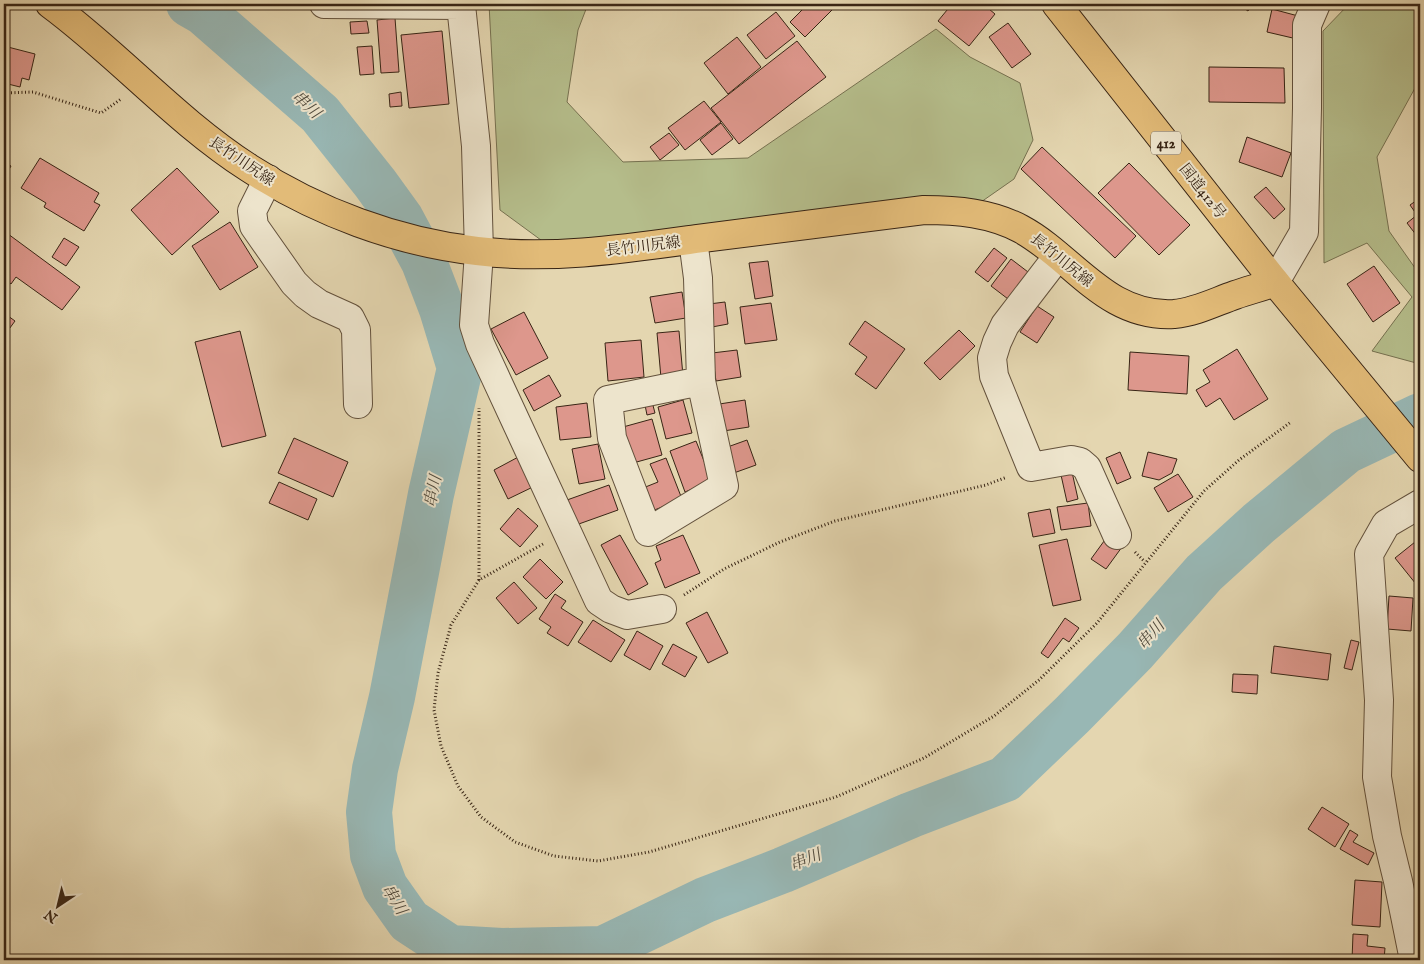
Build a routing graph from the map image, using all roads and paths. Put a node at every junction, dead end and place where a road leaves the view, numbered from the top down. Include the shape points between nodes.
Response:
1 (50, 4) edge
2 (324, 4) edge
3 (1056, 4) edge
4 (1316, 4) edge
5 (142, 84) junction
6 (4, 93) edge
7 (268, 180) junction
8 (693, 240) junction
9 (471, 250) junction
10 (1058, 256) junction
11 (1275, 282) junction
12 (701, 381) junction
13 (358, 404) dead end
14 (479, 407) dead end
15 (1291, 422) dead end
16 (1420, 458) edge
17 (1031, 467) junction
18 (1420, 504) edge
19 (1117, 534) dead end
20 (517, 559) dead end
21 (479, 580) junction
22 (662, 609) joint
23 (1414, 960) edge

1 - 5 main road, 長竹川尻線
2 - 9 street via 461,5 476,146
3 - 11 main road, 国道412号 / 412
4 - 11 street via 1307,25 1304,232
5 - 6 path via 101,113 33,92
5 - 7 main road, 長竹川尻線 via 204,136
7 - 9 main road, 長竹川尻線 via 342,216 378,229
7 - 13 street via 252,210 254,226 294,283 319,304 350,318 356,330
8 - 9 main road, 長竹川尻線 via 572,253 518,254
8 - 10 main road, 長竹川尻線 via 942,210 978,214 1013,225
8 - 12 street via 698,278
9 - 22 street via 474,325 480,344 599,601 627,615
10 - 11 main road, 長竹川尻線 via 1104,294 1135,309 1155,313 1192,311
10 - 17 street via 1005,325 992,358 994,376
11 - 16 main road, 国道412号 / 412
12 - 12 street via 724,486 648,532 612,438 608,400
14 - 21 path
15 - 21 path via 1239,460 1204,491 1097,623 1039,680 994,716 924,758 836,797 649,852 598,861 554,856 515,842 482,817 458,786 441,746 434,710 438,673 451,625
17 - 19 street via 1071,460 1080,462 1087,468
17 - 22 path via 986,485 835,521 780,542 724,569
18 - 23 street via 1386,524 1369,554 1379,700 1377,777
20 - 21 path

